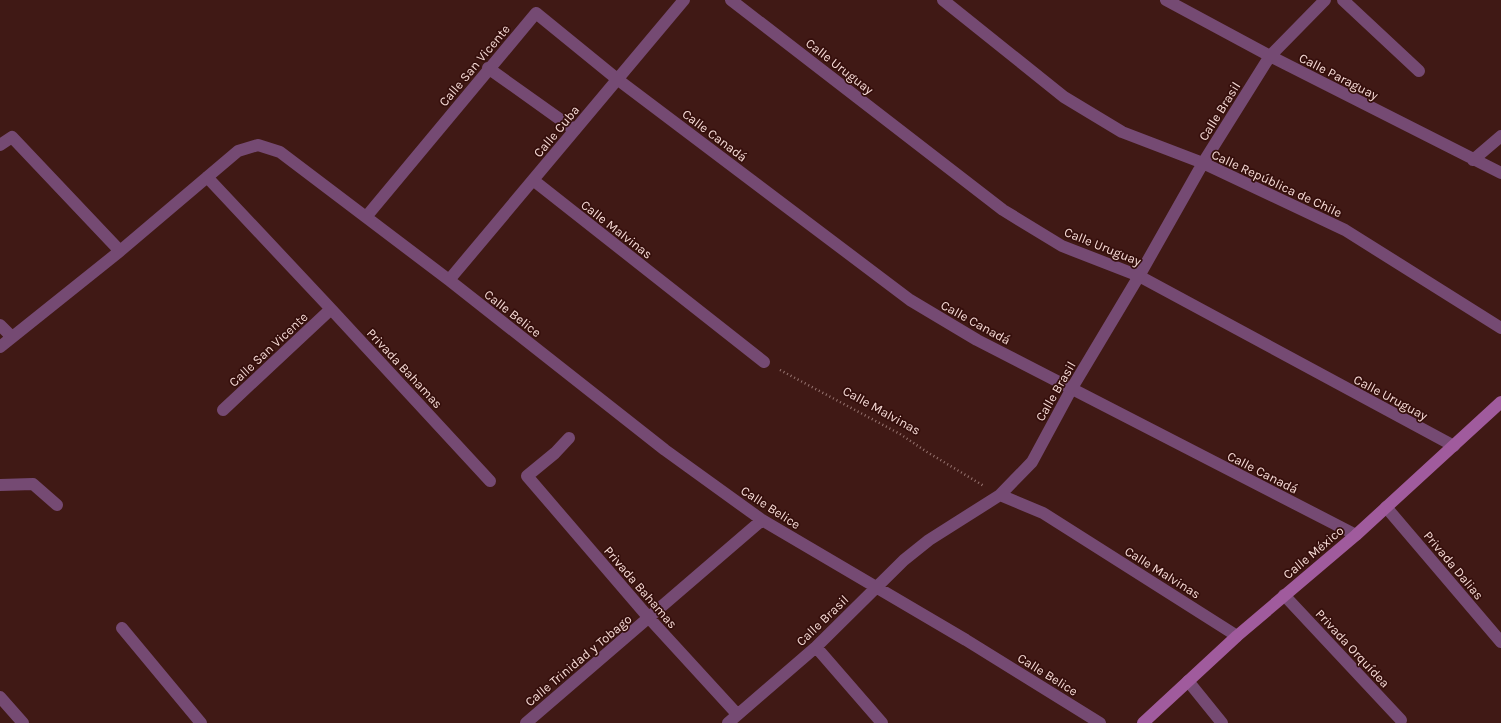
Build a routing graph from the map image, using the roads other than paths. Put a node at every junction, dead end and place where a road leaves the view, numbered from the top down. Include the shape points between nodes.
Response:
1 (684, 0) edge
2 (731, 0) edge
3 (943, 0) edge
4 (1166, 0) edge
5 (1325, 0) edge
6 (1343, 0) edge
7 (1270, 56) junction
8 (488, 68) junction
9 (1419, 71) dead end
10 (618, 79) junction
11 (575, 130) junction
12 (1501, 136) edge
13 (0, 145) edge
14 (1473, 160) junction
15 (1203, 163) junction
16 (1501, 173) edge
17 (207, 178) junction
18 (533, 180) junction
19 (366, 217) junction
20 (120, 251) junction
21 (1140, 276) junction
22 (449, 280) junction
23 (332, 308) junction
24 (0, 325) edge
25 (1501, 328) edge
26 (11, 336) junction
27 (0, 347) edge
28 (764, 362) road end
29 (1072, 388) junction
30 (1501, 402) edge
31 (223, 410) dead end
32 (570, 438) dead end
33 (1454, 446) junction
34 (490, 481) dead end
35 (0, 485) edge
36 (1000, 495) junction
37 (58, 505) dead end
38 (1386, 507) junction
39 (762, 520) junction
40 (1356, 535) junction
41 (876, 588) junction
42 (1284, 595) junction
43 (649, 618) junction
44 (122, 628) dead end
45 (1237, 636) junction
46 (1501, 642) edge
47 (816, 646) junction
48 (1188, 681) junction
49 (0, 697) edge
50 (737, 714) junction
51 (1401, 720) dead end
52 (23, 723) edge
53 (201, 723) edge
54 (526, 723) edge
55 (728, 723) edge
56 (882, 723) edge
57 (1100, 723) edge
58 (1143, 723) edge
59 (1222, 723) edge

1 - 10 street, Calle Cuba
2 - 21 street, Calle Uruguay via 1003,210 1062,246
3 - 15 street, Calle República de Chile via 1064,97 1122,132
4 - 7 street, Calle Paraguay
5 - 7 street, Calle Brasil
6 - 9 street
7 - 14 street, Calle Paraguay
7 - 15 street, Calle Brasil
8 - 10 street, Calle San Vicente via 536,13
8 - 11 street
8 - 19 street, Calle San Vicente
10 - 11 street, Calle Cuba
10 - 29 street, Calle Canadá via 910,300 977,340
11 - 18 street, Calle Cuba
12 - 14 street
13 - 20 street via 12,137
14 - 16 street, Calle Paraguay
15 - 21 street, Calle Brasil
15 - 25 street, Calle República de Chile via 1345,230
17 - 19 street, Calle Belice via 238,151 258,145 280,152
17 - 20 street, Calle Belice
17 - 23 street, Privada Bahamas
18 - 22 street, Calle Cuba
18 - 28 street, Calle Malvinas
19 - 22 street, Calle Belice
20 - 26 street, Calle Belice
21 - 29 street, Calle Brasil
21 - 33 street, Calle Uruguay
22 - 39 street, Calle Belice via 665,450
23 - 31 street, Calle San Vicente
23 - 34 street, Privada Bahamas
24 - 26 street
26 - 27 street, Calle Belice
29 - 36 street, Calle Brasil via 1032,462
29 - 40 street, Calle Canadá
30 - 33 street, Calle México
32 - 43 street, Privada Bahamas via 527,476
33 - 38 street, Calle México
35 - 37 street via 33,484
36 - 41 street, Calle Brasil via 930,540 904,560
36 - 45 street, Calle Malvinas via 1043,513
38 - 40 street, Calle México
38 - 46 street, Privada Dalias
39 - 41 street, Calle Belice
39 - 43 street, Calle Trinidad y Tobago
40 - 42 street, Calle México
41 - 47 street, Calle Brasil
41 - 57 street, Calle Belice
42 - 45 street, Calle México
42 - 51 street, Privada Orquídea
43 - 50 street, Privada Bahamas
43 - 54 street, Calle Trinidad y Tobago
44 - 53 street
45 - 48 street, Calle México
47 - 50 street, Calle Brasil
47 - 56 street
48 - 58 street, Calle México
48 - 59 street
49 - 52 street
50 - 55 street, Calle Brasil

